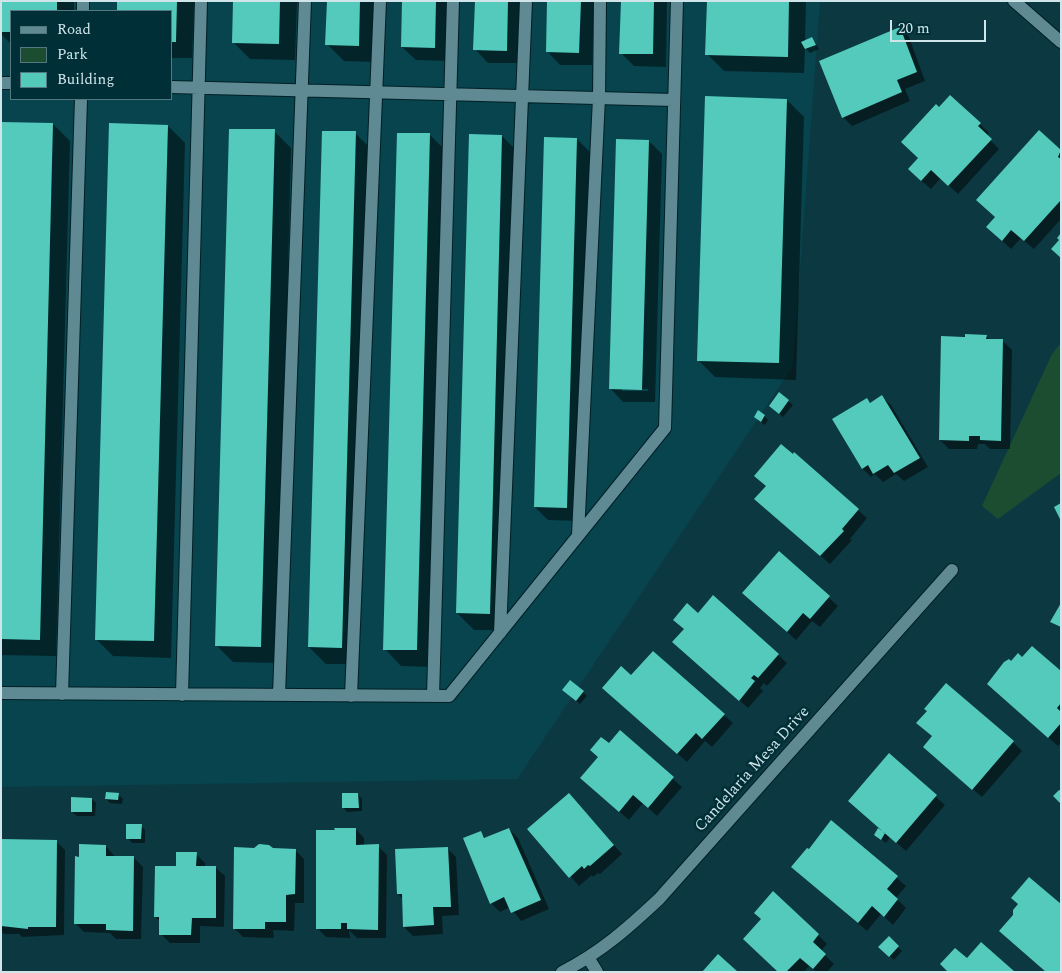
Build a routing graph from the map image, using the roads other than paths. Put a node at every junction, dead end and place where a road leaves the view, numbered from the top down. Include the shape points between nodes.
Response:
1 (201, 1) edge
2 (305, 1) edge
3 (380, 1) edge
4 (453, 1) edge
5 (526, 1) edge
6 (600, 1) edge
7 (677, 1) edge
8 (1014, 1) edge
9 (1061, 42) edge
10 (172, 87) edge
11 (198, 88) junction
12 (302, 91) junction
13 (377, 92) junction
14 (450, 94) junction
15 (523, 96) junction
16 (599, 98) junction
17 (81, 100) edge
18 (674, 100) junction
19 (578, 535) junction
20 (952, 570) dead end
21 (500, 633) junction
22 (1, 693) edge
23 (62, 694) junction
24 (182, 695) junction
25 (279, 695) junction
26 (352, 696) junction
27 (433, 696) junction
28 (588, 959) junction
29 (562, 972) edge
30 (597, 972) edge

1 - 11 street
2 - 12 street
3 - 13 street
4 - 14 street
5 - 15 street
6 - 16 street
7 - 18 street
8 - 9 street
10 - 11 street
11 - 12 street
11 - 24 street
12 - 13 street
12 - 25 street
13 - 14 street
13 - 26 street
14 - 15 street
14 - 27 street
15 - 16 street
15 - 21 street
16 - 18 street
16 - 19 street
17 - 23 street
18 - 19 street via 665,428
19 - 21 street
20 - 28 street, Candelaria Mesa Drive via 677,879 621,935
21 - 27 street via 449,696
22 - 23 street
23 - 24 street
24 - 25 street
25 - 26 street
26 - 27 street
28 - 29 street, Candelaria Mesa Drive
28 - 30 street

